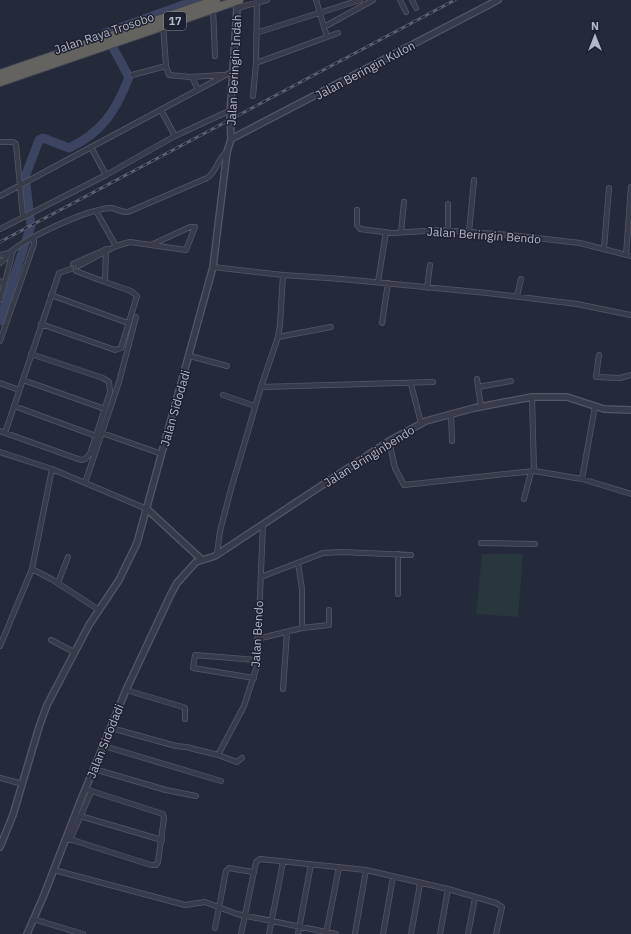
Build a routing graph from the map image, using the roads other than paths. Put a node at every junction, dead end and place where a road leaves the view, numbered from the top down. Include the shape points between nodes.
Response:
1 (216, 0) edge
2 (267, 0) edge
3 (316, 0) edge
4 (360, 0) edge
5 (373, 0) edge
6 (400, 0) edge
7 (412, 0) edge
8 (498, 0) edge
9 (257, 2) edge
10 (237, 3) edge
11 (416, 8) dead end
12 (213, 9) junction
13 (406, 12) dead end
14 (320, 13) junction
15 (163, 25) junction
16 (324, 27) junction
17 (256, 33) junction
18 (338, 33) dead end
19 (328, 37) junction
20 (108, 41) junction
21 (215, 56) dead end
22 (256, 63) junction
23 (166, 66) junction
24 (235, 70) junction
25 (0, 74) edge
26 (132, 75) dead end
27 (225, 75) junction
28 (192, 77) junction
29 (0, 82) edge
30 (198, 90) junction
31 (253, 96) dead end
32 (161, 110) junction
33 (231, 110) junction
34 (175, 136) junction
35 (232, 139) junction
36 (0, 142) edge
37 (91, 147) junction
38 (227, 152) junction
39 (106, 175) junction
40 (474, 180) dead end
41 (24, 183) junction
42 (631, 187) edge
43 (610, 188) dead end
44 (0, 196) edge
45 (404, 202) dead end
46 (448, 204) dead end
47 (357, 210) dead end
48 (96, 211) junction
49 (23, 217) junction
50 (0, 229) edge
51 (448, 230) junction
52 (386, 232) junction
53 (401, 232) junction
54 (469, 232) junction
55 (34, 238) junction
56 (151, 245) junction
57 (16, 248) junction
58 (604, 248) junction
59 (109, 249) junction
60 (9, 253) junction
61 (0, 255) edge
62 (628, 256) edge
63 (0, 263) edge
64 (430, 265) dead end
65 (75, 268) junction
66 (213, 268) junction
67 (283, 275) junction
68 (521, 279) dead end
69 (0, 281) edge
70 (105, 282) junction
71 (378, 282) junction
72 (388, 283) junction
73 (4, 286) junction
74 (427, 288) junction
75 (51, 295) junction
76 (517, 296) junction
77 (0, 300) edge
78 (631, 315) edge
79 (136, 317) dead end
80 (128, 323) junction
81 (382, 323) dead end
82 (41, 324) junction
83 (331, 327) dead end
84 (278, 337) junction
85 (0, 341) edge
86 (31, 354) junction
87 (599, 355) dead end
88 (190, 356) junction
89 (226, 366) dead end
90 (631, 375) edge
91 (477, 379) dead end
92 (23, 380) junction
93 (510, 381) dead end
94 (433, 382) dead end
95 (0, 383) edge
96 (411, 384) junction
97 (260, 387) junction
98 (478, 387) junction
99 (19, 390) junction
100 (224, 395) dead end
101 (532, 397) junction
102 (14, 406) junction
103 (256, 406) junction
104 (595, 406) junction
105 (481, 407) junction
106 (105, 409) junction
107 (631, 410) edge
108 (451, 413) junction
109 (421, 423) junction
110 (0, 431) edge
111 (6, 433) junction
112 (102, 433) junction
113 (96, 436) junction
114 (389, 441) junction
115 (452, 441) dead end
116 (0, 452) edge
117 (162, 454) junction
118 (52, 469) junction
119 (532, 472) junction
120 (582, 479) junction
121 (84, 483) junction
122 (631, 494) edge
123 (524, 499) dead end
124 (147, 509) junction
125 (263, 524) junction
126 (481, 543) dead end
127 (536, 544) dead end
128 (217, 554) junction
129 (398, 554) junction
130 (411, 555) dead end
131 (68, 557) dead end
132 (201, 559) junction
133 (298, 563) junction
134 (32, 569) junction
135 (261, 577) junction
136 (58, 583) junction
137 (398, 594) dead end
138 (99, 610) junction
139 (329, 610) dead end
140 (302, 628) junction
141 (287, 632) junction
142 (257, 639) junction
143 (51, 640) dead end
144 (0, 646) edge
145 (74, 652) junction
146 (257, 660) junction
147 (254, 678) junction
148 (283, 689) dead end
149 (126, 690) junction
150 (185, 719) dead end
151 (111, 728) junction
152 (104, 746) junction
153 (218, 756) junction
154 (242, 758) dead end
155 (94, 769) junction
156 (0, 778) edge
157 (221, 781) dead end
158 (24, 784) junction
159 (88, 791) junction
160 (196, 796) dead end
161 (80, 816) junction
162 (68, 839) junction
163 (162, 840) junction
164 (0, 847) edge
165 (283, 862) junction
166 (311, 864) junction
167 (339, 866) junction
168 (54, 870) junction
169 (366, 870) junction
170 (253, 872) junction
171 (393, 877) junction
172 (420, 884) junction
173 (448, 890) junction
174 (475, 898) junction
175 (219, 908) junction
176 (246, 916) junction
177 (33, 919) junction
178 (273, 921) junction
179 (299, 926) junction
180 (215, 928) dead end
181 (326, 933) edge
182 (27, 934) edge
183 (83, 934) edge
184 (241, 934) edge
185 (269, 934) edge
186 (298, 934) edge
187 (336, 934) edge
188 (354, 934) edge
189 (384, 934) edge
190 (411, 934) edge
191 (440, 934) edge
192 (468, 934) edge
193 (496, 934) edge

1 - 20 highway, Jalan Raya Trosobo / 17
2 - 9 street
3 - 14 street
4 - 14 street
5 - 16 street
6 - 13 street
7 - 11 street
8 - 35 street, Jalan Beringin Kulon
9 - 10 street
9 - 17 street
10 - 12 highway, Jalan Raya Trosobo / 17
10 - 24 street, Jalan Beringin Indah
12 - 15 highway, Jalan Raya Trosobo / 17
12 - 21 street
14 - 16 street
14 - 17 street
15 - 20 highway, Jalan Raya Trosobo / 17
15 - 23 street
16 - 19 street
17 - 22 street
18 - 19 street
19 - 22 street
20 - 25 highway, Jalan Raya Trosobo / 17
20 - 29 highway, Jalan Raya Trosobo / 17
22 - 31 street
23 - 26 street
23 - 28 street via 169,75
24 - 27 street
24 - 33 street, Jalan Beringin Indah
27 - 28 street
27 - 30 street
28 - 30 street
30 - 32 street
32 - 34 street
32 - 37 street
33 - 34 street
33 - 35 street, Jalan Beringin Indah
34 - 39 street
35 - 38 street
36 - 41 street via 16,143
37 - 39 street
37 - 41 street
38 - 48 street via 207,178 128,212 112,208
38 - 66 street
39 - 49 street
40 - 54 street
41 - 44 street
41 - 49 street
42 - 62 street
43 - 58 street
45 - 53 street
46 - 51 street
47 - 52 street, Jalan Beringin Bendo via 358,227
48 - 55 street
48 - 59 street
49 - 50 street
51 - 53 street, Jalan Beringin Bendo
51 - 54 street, Jalan Beringin Bendo
52 - 53 street, Jalan Beringin Bendo
52 - 71 street
54 - 58 street, Jalan Beringin Bendo via 556,240
55 - 57 street
55 - 85 street
56 - 56 street via 186,250 195,227 190,227
56 - 59 street via 130,242
57 - 60 street
57 - 73 street
58 - 62 street, Jalan Beringin Bendo
59 - 65 street
59 - 70 street
60 - 61 street
60 - 63 street
64 - 74 street
65 - 70 street
65 - 75 street via 59,273
66 - 67 street
66 - 88 street, Jalan Sidodadi
67 - 71 street
67 - 84 street
68 - 76 street
69 - 73 street
70 - 80 street via 136,294 137,298
71 - 72 street
72 - 74 street
72 - 81 street
73 - 77 street
74 - 76 street
75 - 80 street
75 - 82 street
76 - 78 street
79 - 112 street
80 - 82 street via 119,350
82 - 86 street
83 - 84 street
84 - 97 street
86 - 92 street
86 - 106 street via 107,380 110,392
87 - 90 street via 596,377 620,378
88 - 89 street
88 - 117 street, Jalan Sidodadi
91 - 98 street
92 - 99 street
92 - 106 street
93 - 98 street
94 - 96 street
95 - 99 street
96 - 97 street
96 - 109 street
97 - 103 street
98 - 105 street
99 - 102 street
100 - 103 street
101 - 104 street, Jalan Bringinbendo via 567,397
101 - 105 street, Jalan Bringinbendo
101 - 119 street
102 - 111 street
102 - 113 street
103 - 128 street via 220,531
104 - 107 street, Jalan Bringinbendo
104 - 120 street
105 - 108 street, Jalan Bringinbendo
106 - 113 street
108 - 109 street, Jalan Bringinbendo
108 - 115 street
109 - 114 street, Jalan Bringinbendo
110 - 111 street
111 - 113 street via 81,460 90,454
112 - 117 street
112 - 121 street
114 - 119 street via 395,468 404,485
114 - 125 street, Jalan Bringinbendo
116 - 118 street
117 - 124 street, Jalan Sidodadi
118 - 121 street
118 - 134 street
119 - 120 street
119 - 123 street
120 - 122 street
121 - 124 street
124 - 132 street
124 - 138 street, Jalan Sidodadi via 130,560
125 - 128 street, Jalan Bringinbendo
125 - 135 street, Jalan Bendo
126 - 127 street
128 - 132 street, Jalan Bringinbendo via 208,559
129 - 130 street
129 - 133 street via 323,553
129 - 137 street
131 - 136 street
132 - 149 street, Jalan Sidodadi via 177,583
133 - 135 street
133 - 140 street via 302,589
134 - 136 street
134 - 144 street
135 - 142 street, Jalan Bendo
136 - 138 street
138 - 145 street, Jalan Sidodadi
139 - 140 street via 329,625
140 - 141 street
141 - 142 street
141 - 148 street
142 - 146 street, Jalan Bendo
143 - 145 street
145 - 158 street, Jalan Sidodadi via 47,705
146 - 147 street, Jalan Bendo
146 - 147 street via 195,655 193,668
147 - 153 street, Jalan Bendo via 244,706
149 - 150 street via 183,707
149 - 151 street, Jalan Sidodadi
151 - 152 street, Jalan Sidodadi
151 - 153 street
152 - 155 street, Jalan Sidodadi
152 - 157 street
153 - 154 street via 237,762
155 - 159 street, Jalan Sidodadi
155 - 160 street
156 - 158 street
158 - 164 street, Jalan Sidodadi
159 - 161 street
159 - 162 street, Jalan Sidodadi
159 - 163 street via 163,814
161 - 162 street
161 - 163 street
162 - 163 street via 154,865 158,862
162 - 168 street, Jalan Sidodadi
165 - 166 street
165 - 170 street via 258,860
165 - 178 street
166 - 167 street
166 - 179 street
167 - 169 street
167 - 181 street
168 - 175 street via 185,905 201,902
168 - 177 street, Jalan Sidodadi
169 - 171 street
169 - 188 street
170 - 175 street via 228,868
170 - 176 street
171 - 172 street
171 - 189 street
172 - 173 street
172 - 190 street
173 - 174 street
173 - 191 street
174 - 192 street
174 - 193 street via 502,907
175 - 176 street
175 - 180 street
176 - 178 street
176 - 184 street
177 - 182 street, Jalan Sidodadi
177 - 183 street
178 - 179 street
178 - 185 street
179 - 181 street
179 - 186 street
181 - 187 street

